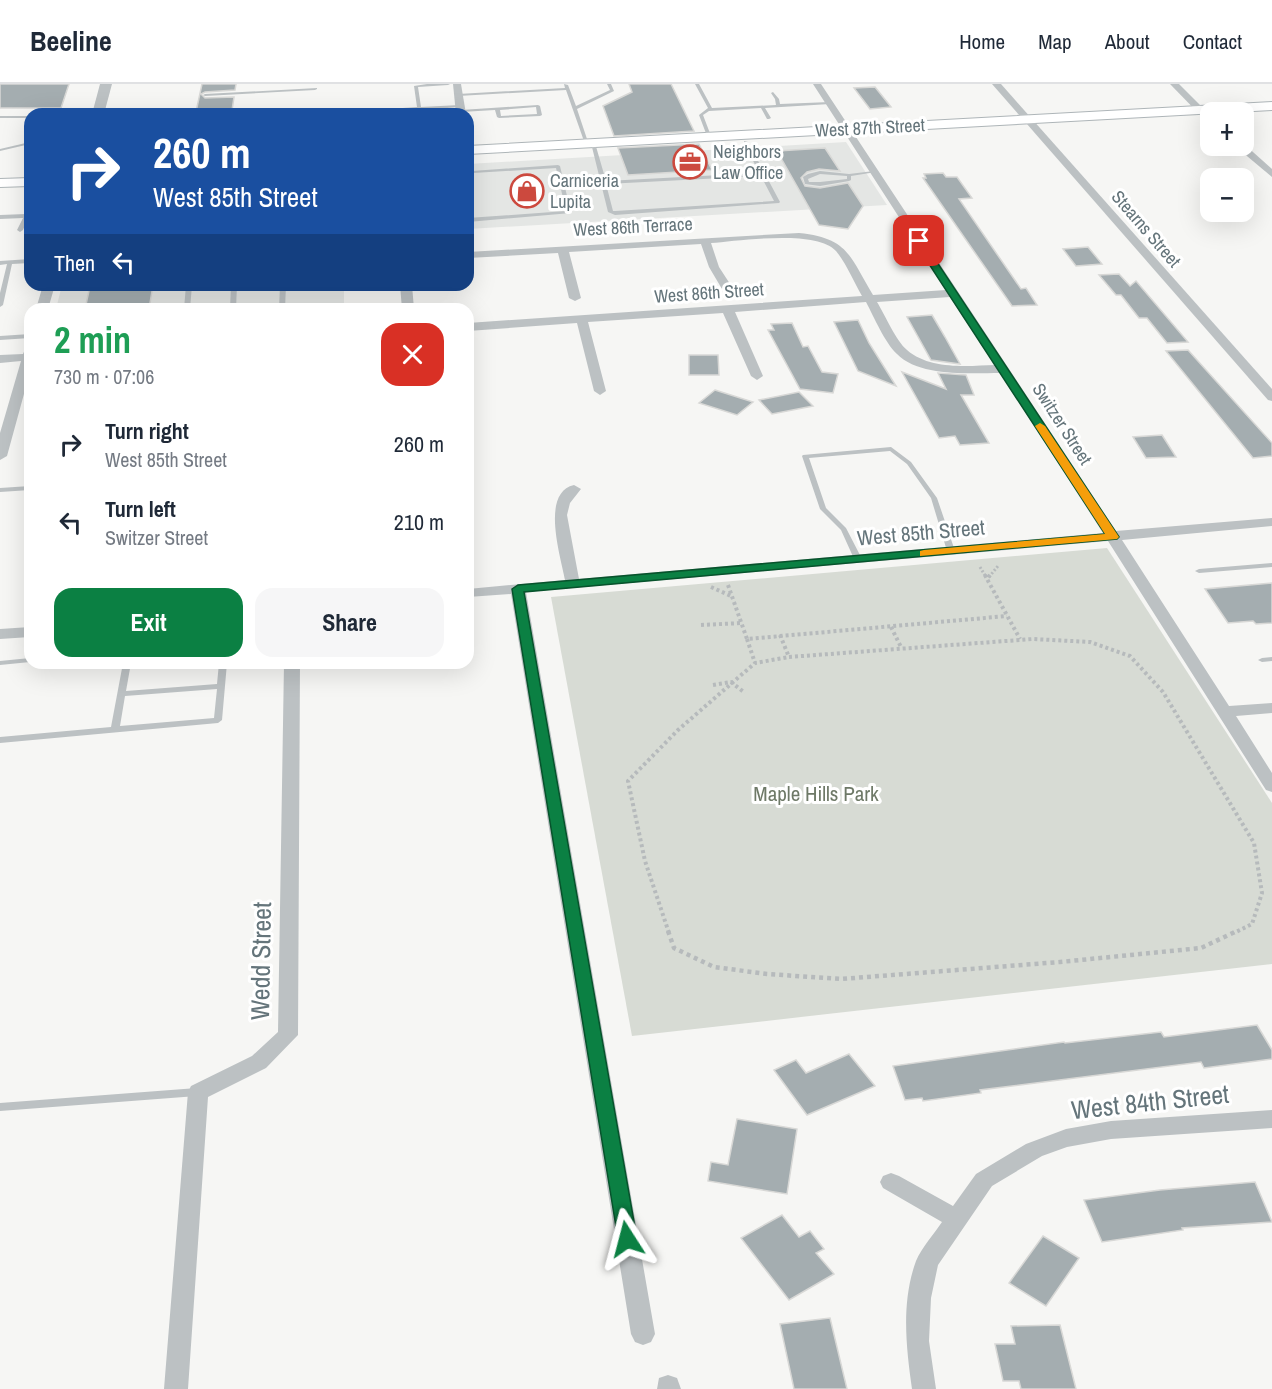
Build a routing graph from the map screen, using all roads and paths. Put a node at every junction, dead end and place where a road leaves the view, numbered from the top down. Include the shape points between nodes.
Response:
1 (106, 84) edge
2 (270, 84) edge
3 (448, 84) edge
4 (457, 84) edge
5 (609, 84) edge
6 (697, 84) edge
7 (817, 84) edge
8 (996, 84) edge
9 (1173, 84) edge
10 (566, 86) edge
11 (315, 89) dead end
12 (269, 91) junction
13 (773, 93) dead end
14 (205, 95) dead end
15 (458, 95) junction
16 (830, 103) junction
17 (778, 106) junction
18 (1272, 106) edge
19 (762, 107) junction
20 (100, 108) edge
21 (419, 108) edge
22 (461, 108) edge
23 (497, 108) junction
24 (1200, 108) edge
25 (474, 109) edge
26 (574, 109) junction
27 (1254, 109) edge
28 (707, 110) junction
29 (1272, 112) edge
30 (1254, 113) edge
31 (1200, 115) edge
32 (0, 117) edge
33 (24, 117) edge
34 (769, 118) dead end
35 (1030, 122) junction
36 (848, 133) junction
37 (709, 136) junction
38 (746, 142) junction
39 (24, 144) edge
40 (592, 146) junction
41 (0, 150) edge
42 (474, 150) edge
43 (474, 156) edge
44 (1251, 156) edge
45 (874, 172) junction
46 (24, 173) edge
47 (474, 173) edge
48 (763, 174) junction
49 (1272, 174) edge
50 (0, 175) edge
51 (849, 175) junction
52 (24, 182) edge
53 (0, 183) edge
54 (604, 183) junction
55 (24, 216) edge
56 (0, 217) edge
57 (474, 220) edge
58 (24, 221) edge
59 (20, 230) dead end
60 (705, 241) junction
61 (563, 249) junction
62 (474, 255) edge
63 (24, 261) edge
64 (10, 262) junction
65 (0, 263) edge
66 (726, 287) dead end
67 (952, 293) junction
68 (575, 298) dead end
69 (870, 300) junction
70 (0, 305) edge
71 (728, 310) junction
72 (582, 320) junction
73 (474, 327) edge
74 (24, 336) edge
75 (0, 338) edge
76 (24, 356) edge
77 (0, 359) edge
78 (1003, 369) junction
79 (24, 372) edge
80 (757, 376) dead end
81 (600, 391) dead end
82 (1272, 397) edge
83 (0, 456) edge
84 (24, 488) edge
85 (574, 489) dead end
86 (0, 490) edge
87 (1272, 522) edge
88 (1113, 537) junction
89 (951, 552) junction
90 (858, 559) junction
91 (1272, 565) edge
92 (998, 566) dead end
93 (980, 567) dead end
94 (1199, 571) dead end
95 (987, 579) junction
96 (573, 584) junction
97 (728, 585) dead end
98 (711, 587) dead end
99 (518, 589) junction
100 (474, 593) edge
101 (732, 596) junction
102 (1007, 616) junction
103 (741, 623) junction
104 (701, 625) dead end
105 (891, 627) junction
106 (24, 632) edge
107 (0, 634) edge
108 (780, 636) junction
109 (747, 639) junction
110 (1020, 639) junction
111 (901, 647) junction
112 (789, 657) junction
113 (1272, 659) edge
114 (1262, 660) dead end
115 (24, 661) edge
116 (0, 663) edge
117 (755, 663) junction
118 (126, 669) edge
119 (222, 669) edge
120 (292, 669) edge
121 (731, 682) junction
122 (221, 686) junction
123 (713, 686) dead end
124 (745, 693) dead end
125 (121, 694) junction
126 (1272, 708) edge
127 (1223, 712) junction
128 (115, 729) junction
129 (0, 740) edge
130 (1272, 786) edge
131 (198, 1092) junction
132 (0, 1107) edge
133 (1272, 1119) edge
134 (891, 1182) dead end
135 (956, 1219) junction
136 (643, 1334) dead end
137 (176, 1389) edge
138 (924, 1389) edge

1 - 20 street
2 - 12 lane
3 - 21 lane via 416,86
4 - 15 street
5 - 26 lane via 612,91
6 - 28 lane via 710,108
7 - 16 street, Switzer Street
8 - 35 street, Stearns Street
9 - 24 street
10 - 15 lane
10 - 26 lane
11 - 12 lane
12 - 14 lane
13 - 17 lane
15 - 22 street
16 - 17 lane
16 - 36 street, Switzer Street
17 - 19 lane
18 - 27 main road, West 87th Street
19 - 28 lane
19 - 34 lane
23 - 23 lane via 538,106 540,115 499,117
23 - 25 lane
26 - 40 lane
28 - 37 lane via 701,115
29 - 30 main road
31 - 35 main road, West 87th Street
32 - 33 lane
35 - 36 main road, West 87th Street
35 - 82 street, Stearns Street
36 - 37 main road, West 87th Street
36 - 38 main road, West 87th Street
36 - 45 street, Switzer Street
37 - 40 main road, West 87th Street
38 - 40 main road, West 87th Street
38 - 48 lane
39 - 41 lane
40 - 42 main road, West 87th Street
40 - 43 main road, West 87th Street
40 - 54 lane
44 - 49 street
45 - 51 lane
45 - 67 street, Switzer Street
46 - 50 main road
47 - 57 lane via 558,166 569,212
48 - 54 lane
48 - 54 lane via 777,202 615,213 611,212
51 - 51 lane via 817,173 805,178 807,183 820,184 849,180
52 - 53 main road
55 - 56 lane
58 - 59 lane
60 - 61 street, West 86th Terrace
60 - 66 street, West 86th Terrace
60 - 69 street, West 86th Terrace via 794,235 826,241 839,248
61 - 62 street, West 86th Terrace
61 - 68 street, West 86th Terrace
63 - 64 lane
64 - 65 lane
64 - 70 lane
67 - 69 street, West 86th Street
67 - 78 street, Switzer Street
69 - 71 street, West 86th Street
69 - 78 street, West 86th Terrace via 901,352 910,359 942,369
71 - 72 street, West 86th Street
71 - 80 street
72 - 73 street, West 86th Street
72 - 81 street
74 - 75 lane
76 - 77 street
78 - 88 street, Switzer Street
79 - 83 street
84 - 86 lane
85 - 96 street via 563,502 560,515
87 - 88 street, West 85th Street
88 - 89 street, West 85th Street
88 - 127 street, Switzer Street
89 - 90 street, West 85th Street
89 - 90 lane via 934,498 909,463 891,449 805,456 823,509 844,529
90 - 96 street, West 85th Street
91 - 94 lane
92 - 95 path
93 - 95 path
95 - 102 path
96 - 99 street, West 85th Street
97 - 101 path
98 - 101 path
99 - 100 street, West 85th Street
99 - 136 street
101 - 103 path
102 - 105 path
102 - 110 path
103 - 104 path
103 - 109 path
105 - 108 path
105 - 111 path
106 - 107 street
108 - 109 path
108 - 112 path
109 - 117 path
110 - 111 path
110 - 121 path via 1090,642 1130,656 1163,692 1254,843 1262,893 1252,924 1201,948 841,979 714,966 674,948 645,861 628,781
111 - 112 path
112 - 117 path
113 - 114 lane
115 - 116 lane
117 - 121 path
118 - 125 lane
119 - 122 lane
120 - 131 street, Wedd Street via 288,1035 260,1062
121 - 123 path
121 - 124 path
122 - 125 lane
122 - 128 lane via 218,720
125 - 128 lane
126 - 127 street
127 - 130 street, Switzer Street
128 - 129 lane
131 - 132 lane
131 - 137 street
133 - 135 street, West 84th Street via 1111,1130 1066,1138 1034,1150 984,1180
134 - 135 street
135 - 138 street, West 84th Street via 927,1262 919,1298 917,1341

